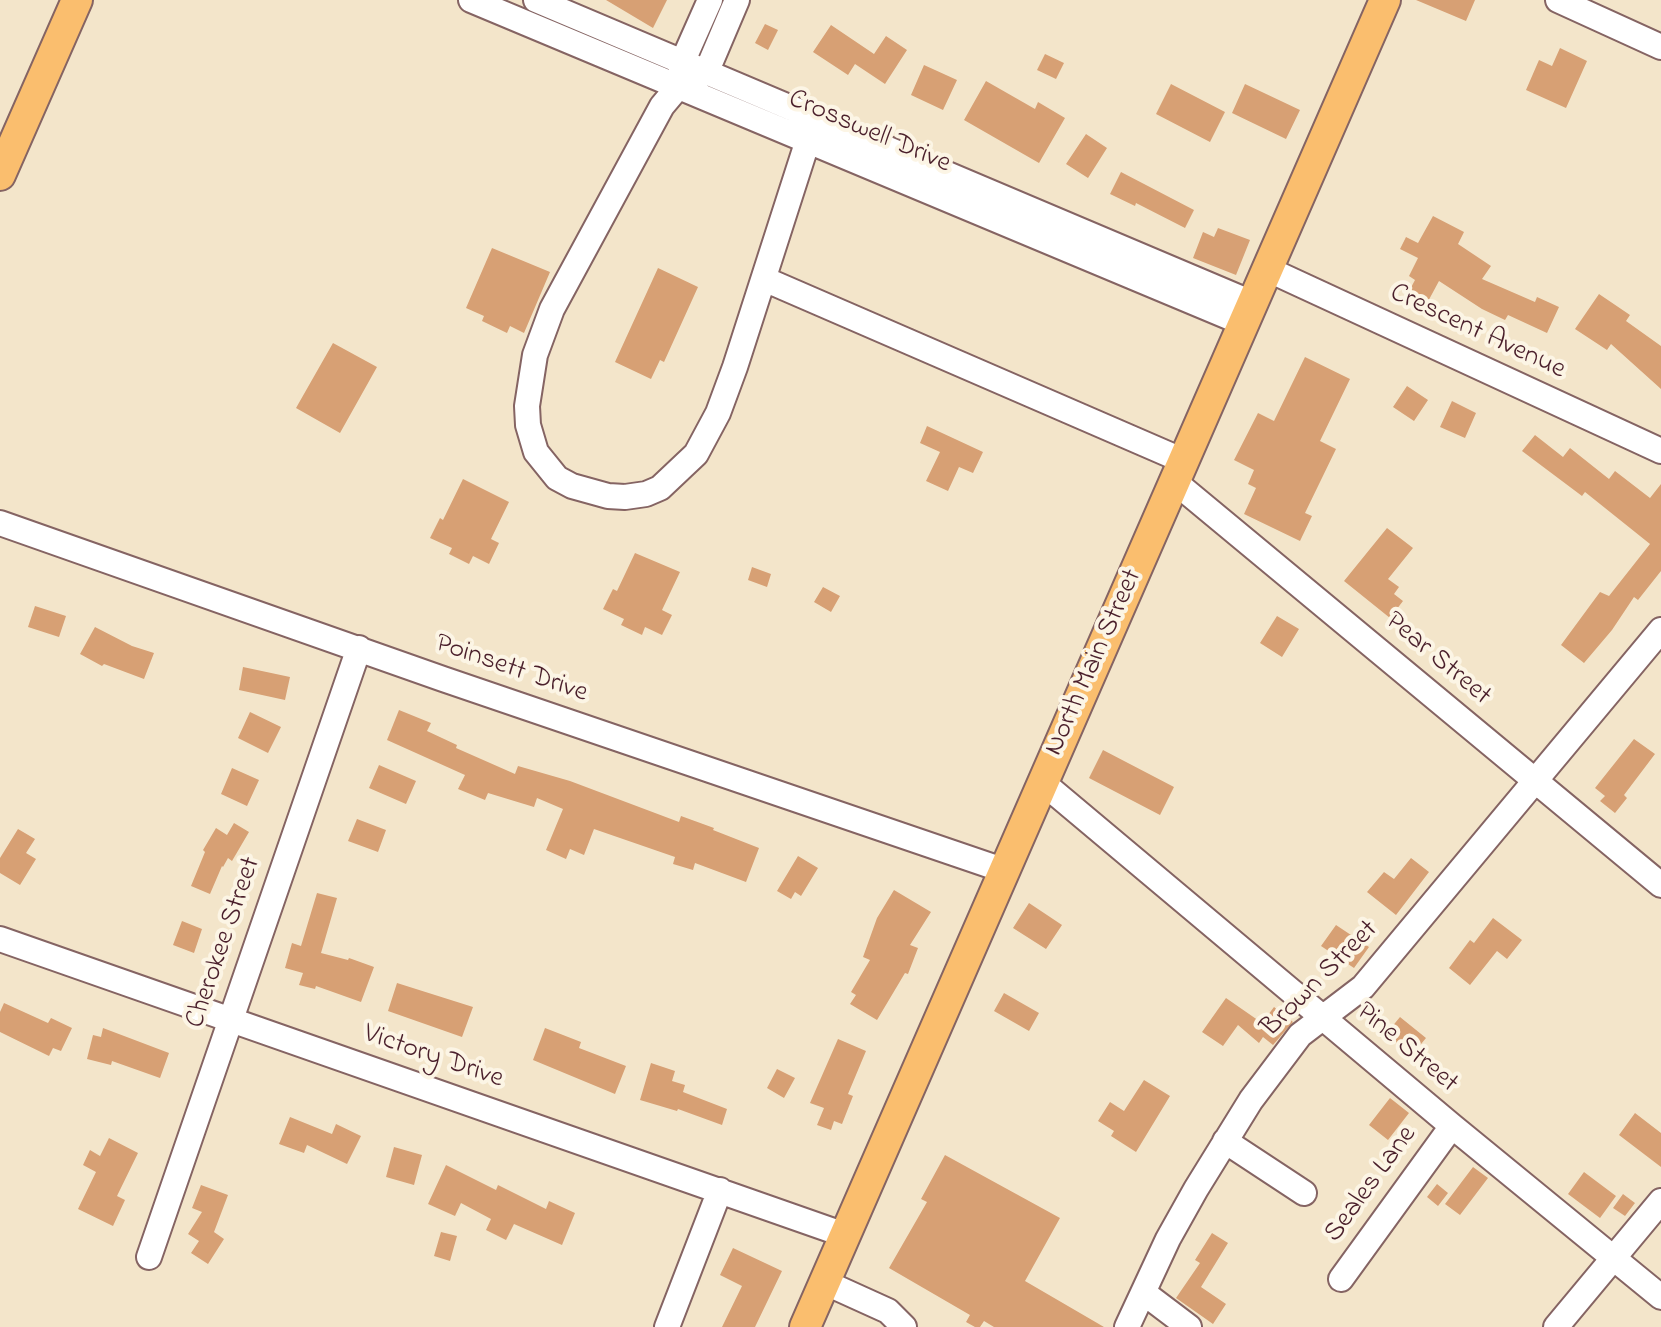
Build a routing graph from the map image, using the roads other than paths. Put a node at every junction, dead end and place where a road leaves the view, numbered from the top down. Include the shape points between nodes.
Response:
1 (77, 0) edge
2 (471, 0) edge
3 (536, 0) edge
4 (710, 0) edge
5 (737, 0) edge
6 (1385, 0) edge
7 (1558, 0) edge
8 (1661, 47) edge
9 (706, 73) junction
10 (680, 75) junction
11 (808, 140) junction
12 (0, 175) edge
13 (1267, 269) junction
14 (764, 279) junction
15 (1248, 313) junction
16 (1661, 451) edge
17 (1179, 472) junction
18 (0, 523) edge
19 (1661, 630) edge
20 (359, 648) junction
21 (1535, 781) junction
22 (1042, 782) junction
23 (1003, 870) junction
24 (1661, 885) edge
25 (0, 939) edge
26 (1323, 1017) junction
27 (231, 1019) junction
28 (1452, 1126) junction
29 (1225, 1141) junction
30 (720, 1190) junction
31 (1304, 1193) dead end
32 (1661, 1201) edge
33 (845, 1235) junction
34 (149, 1257) dead end
35 (1615, 1257) junction
36 (1341, 1279) dead end
37 (824, 1282) junction
38 (1144, 1293) junction
39 (1661, 1297) edge
40 (667, 1327) edge
41 (805, 1327) edge
42 (904, 1327) edge
43 (1127, 1327) edge
44 (1189, 1327) edge
45 (1556, 1327) edge

1 - 12 main road
2 - 10 street, Crosswell Drive
3 - 10 street, Crosswell Drive
4 - 10 street
5 - 9 street
6 - 13 main road, North Main Street
7 - 8 street
9 - 10 street
9 - 15 street, Crosswell Drive
10 - 11 street, Crosswell Drive
10 - 14 street via 552,309 535,355 527,416 541,461 557,478 590,492 625,497 660,488 696,454 708,434
11 - 14 street
11 - 15 street, Crosswell Drive
13 - 15 main road, North Main Street
13 - 16 street, Crescent Avenue
14 - 17 street, Pear Street
15 - 17 main road, North Main Street
17 - 21 street, Pear Street
17 - 22 main road, North Main Street
18 - 20 street, Poinsett Drive
19 - 21 street, Brown Street
20 - 23 street, Poinsett Drive
20 - 27 street, Cherokee Street
21 - 24 street, Pear Street
21 - 26 street, Brown Street via 1363,987
22 - 23 main road, North Main Street
22 - 26 street, Pine Street
23 - 33 main road, North Main Street
25 - 27 street, Victory Drive
26 - 28 street, Pine Street
26 - 29 street, Brown Street via 1300,1035
27 - 30 street, Victory Drive
27 - 34 street, Cherokee Street
28 - 35 street, Pine Street
28 - 36 street, Seales Lane
29 - 31 street
29 - 38 street, Brown Street via 1168,1239
30 - 33 street, Victory Drive
30 - 40 street
32 - 35 street
33 - 37 main road, North Main Street
35 - 39 street, Pine Street
35 - 45 street
37 - 41 main road, North Main Street
37 - 42 street via 888,1311
38 - 43 street, Brown Street
38 - 44 street

